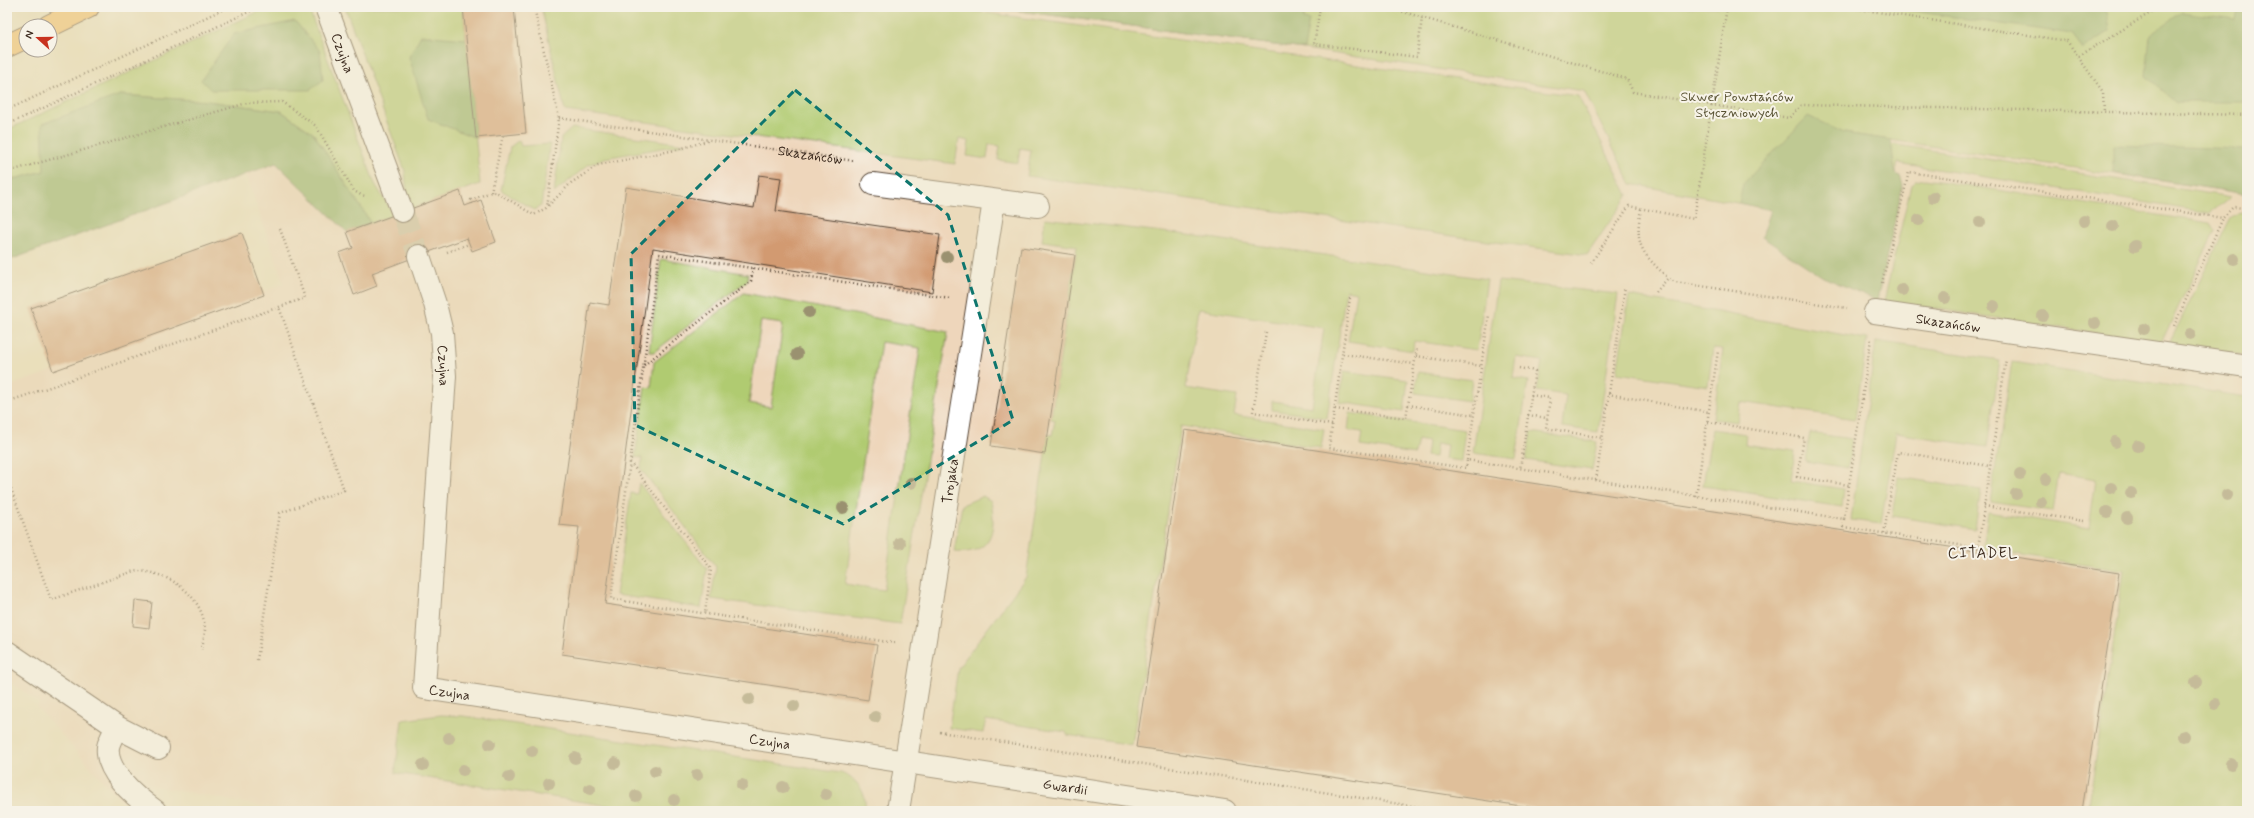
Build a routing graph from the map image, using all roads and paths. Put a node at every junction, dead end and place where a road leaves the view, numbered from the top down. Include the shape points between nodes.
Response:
1 (88, 7) edge
2 (228, 7) edge
3 (259, 7) edge
4 (326, 7) edge
5 (534, 7) edge
6 (1320, 7) edge
7 (1386, 7) edge
8 (1727, 7) edge
9 (1846, 7) edge
10 (2160, 7) edge
11 (1422, 18) junction
12 (58, 22) edge
13 (18, 41) edge
14 (7, 46) edge
15 (2079, 56) junction
16 (1712, 106) junction
17 (7, 110) edge
18 (2104, 113) junction
19 (2247, 115) edge
20 (559, 118) junction
21 (7, 125) edge
22 (503, 136) dead end
23 (712, 140) junction
24 (7, 172) edge
25 (873, 184) joint
26 (393, 186) junction
27 (491, 192) junction
28 (994, 201) junction
29 (472, 204) dead end
30 (1038, 206) dead end
31 (546, 208) junction
32 (2247, 208) edge
33 (1641, 209) junction
34 (402, 212) tunnel mouth
35 (2223, 218) junction
36 (280, 229) dead end
37 (419, 256) tunnel mouth
38 (1591, 263) dead end
39 (753, 268) junction
40 (1668, 278) junction
41 (1625, 287) dead end
42 (1656, 292) dead end
43 (951, 298) dead end
44 (1350, 298) dead end
45 (279, 306) junction
46 (1876, 312) junction
47 (1488, 315) dead end
48 (1266, 332) dead end
49 (2010, 332) junction
50 (1417, 348) dead end
51 (1718, 351) dead end
52 (1342, 354) junction
53 (2162, 354) junction
54 (1416, 356) junction
55 (1414, 364) junction
56 (644, 365) junction
57 (1481, 366) junction
58 (2247, 366) edge
59 (1519, 368) dead end
60 (1608, 394) junction
61 (1531, 395) junction
62 (7, 402) edge
63 (1408, 405) junction
64 (1335, 409) junction
65 (1709, 412) junction
66 (1474, 414) junction
67 (1528, 415) junction
68 (1547, 418) junction
69 (1708, 422) junction
70 (1332, 425) junction
71 (1602, 438) junction
72 (1467, 460) junction
73 (630, 462) junction
74 (1990, 466) junction
75 (1520, 469) junction
76 (7, 477) edge
77 (1596, 480) junction
78 (1849, 485) junction
79 (1696, 496) junction
80 (1984, 506) junction
81 (1844, 519) junction
82 (2084, 521) dead end
83 (1884, 533) junction
84 (705, 614) junction
85 (896, 644) dead end
86 (202, 650) dead end
87 (7, 652) edge
88 (257, 660) dead end
89 (117, 727) junction
90 (935, 731) dead end
91 (158, 748) dead end
92 (906, 762) junction
93 (155, 811) edge
94 (898, 811) edge
95 (1225, 811) edge
96 (1444, 811) edge

1 - 12 main road
2 - 17 path
3 - 21 path
4 - 26 street, Czujna
5 - 20 path
6 - 11 path via 1314,44 1416,57
7 - 11 path
8 - 16 path
9 - 15 path via 2067,40
10 - 15 path
11 - 16 path via 1627,79 1633,92
13 - 14 main road
15 - 18 path via 2103,92
16 - 18 path via 1789,118 1801,105
16 - 33 path via 1694,219
18 - 19 path
20 - 23 path, Skazańców
20 - 31 path
22 - 27 path
23 - 25 path, Skazańców via 877,164
23 - 31 path via 676,150 598,165 572,183
24 - 26 path via 247,103 282,102 316,126 354,191 361,196 368,196
25 - 28 street
26 - 34 street, Czujna
27 - 29 path via 471,200
27 - 31 path via 513,201 534,215
28 - 30 street
28 - 92 street, Trojaka
32 - 35 path via 2233,207
33 - 38 path via 1629,206
33 - 40 path via 1637,228 1640,245 1648,259
35 - 46 path via 1909,172
35 - 53 path
36 - 45 path via 305,298
37 - 92 street, Czujna via 442,333 445,376 424,688
39 - 43 path
39 - 56 path via 750,281
39 - 56 path via 659,254
40 - 42 path
40 - 46 path via 1675,282
41 - 60 path
44 - 52 path
45 - 62 path
45 - 88 path via 344,490 280,513
46 - 49 street, Skazańców
46 - 78 path
47 - 57 path
48 - 70 path via 1253,412
49 - 53 street, Skazańców
49 - 74 path
50 - 54 path
51 - 65 path
52 - 55 path
52 - 64 path
53 - 58 street, Skazańców
54 - 55 path
54 - 57 path
55 - 63 path
56 - 73 path
57 - 66 path
59 - 61 path via 1535,370
60 - 65 path
60 - 71 path
61 - 67 path
61 - 68 path via 1550,398
63 - 64 path via 1406,418
63 - 66 path
64 - 70 path
65 - 69 path
66 - 72 path
67 - 68 path
67 - 75 path
68 - 71 path via 1546,428
69 - 78 path via 1804,438 1797,477
69 - 79 path
70 - 72 path via 1329,448 1466,468
71 - 77 path
72 - 75 path
73 - 84 path via 711,569
73 - 84 path via 611,600
74 - 80 path
74 - 83 path via 1898,452
75 - 77 path
76 - 86 path via 51,600 134,571 148,570 181,585 194,601 205,628
77 - 79 path
78 - 81 path
79 - 81 path
80 - 82 path
80 - 83 path via 1978,548
81 - 83 path via 1843,526
84 - 85 path
87 - 89 street
89 - 91 street
89 - 93 street via 108,747 110,765 136,798
90 - 96 path
92 - 94 street, Trojaka
92 - 95 street, Gwardii

